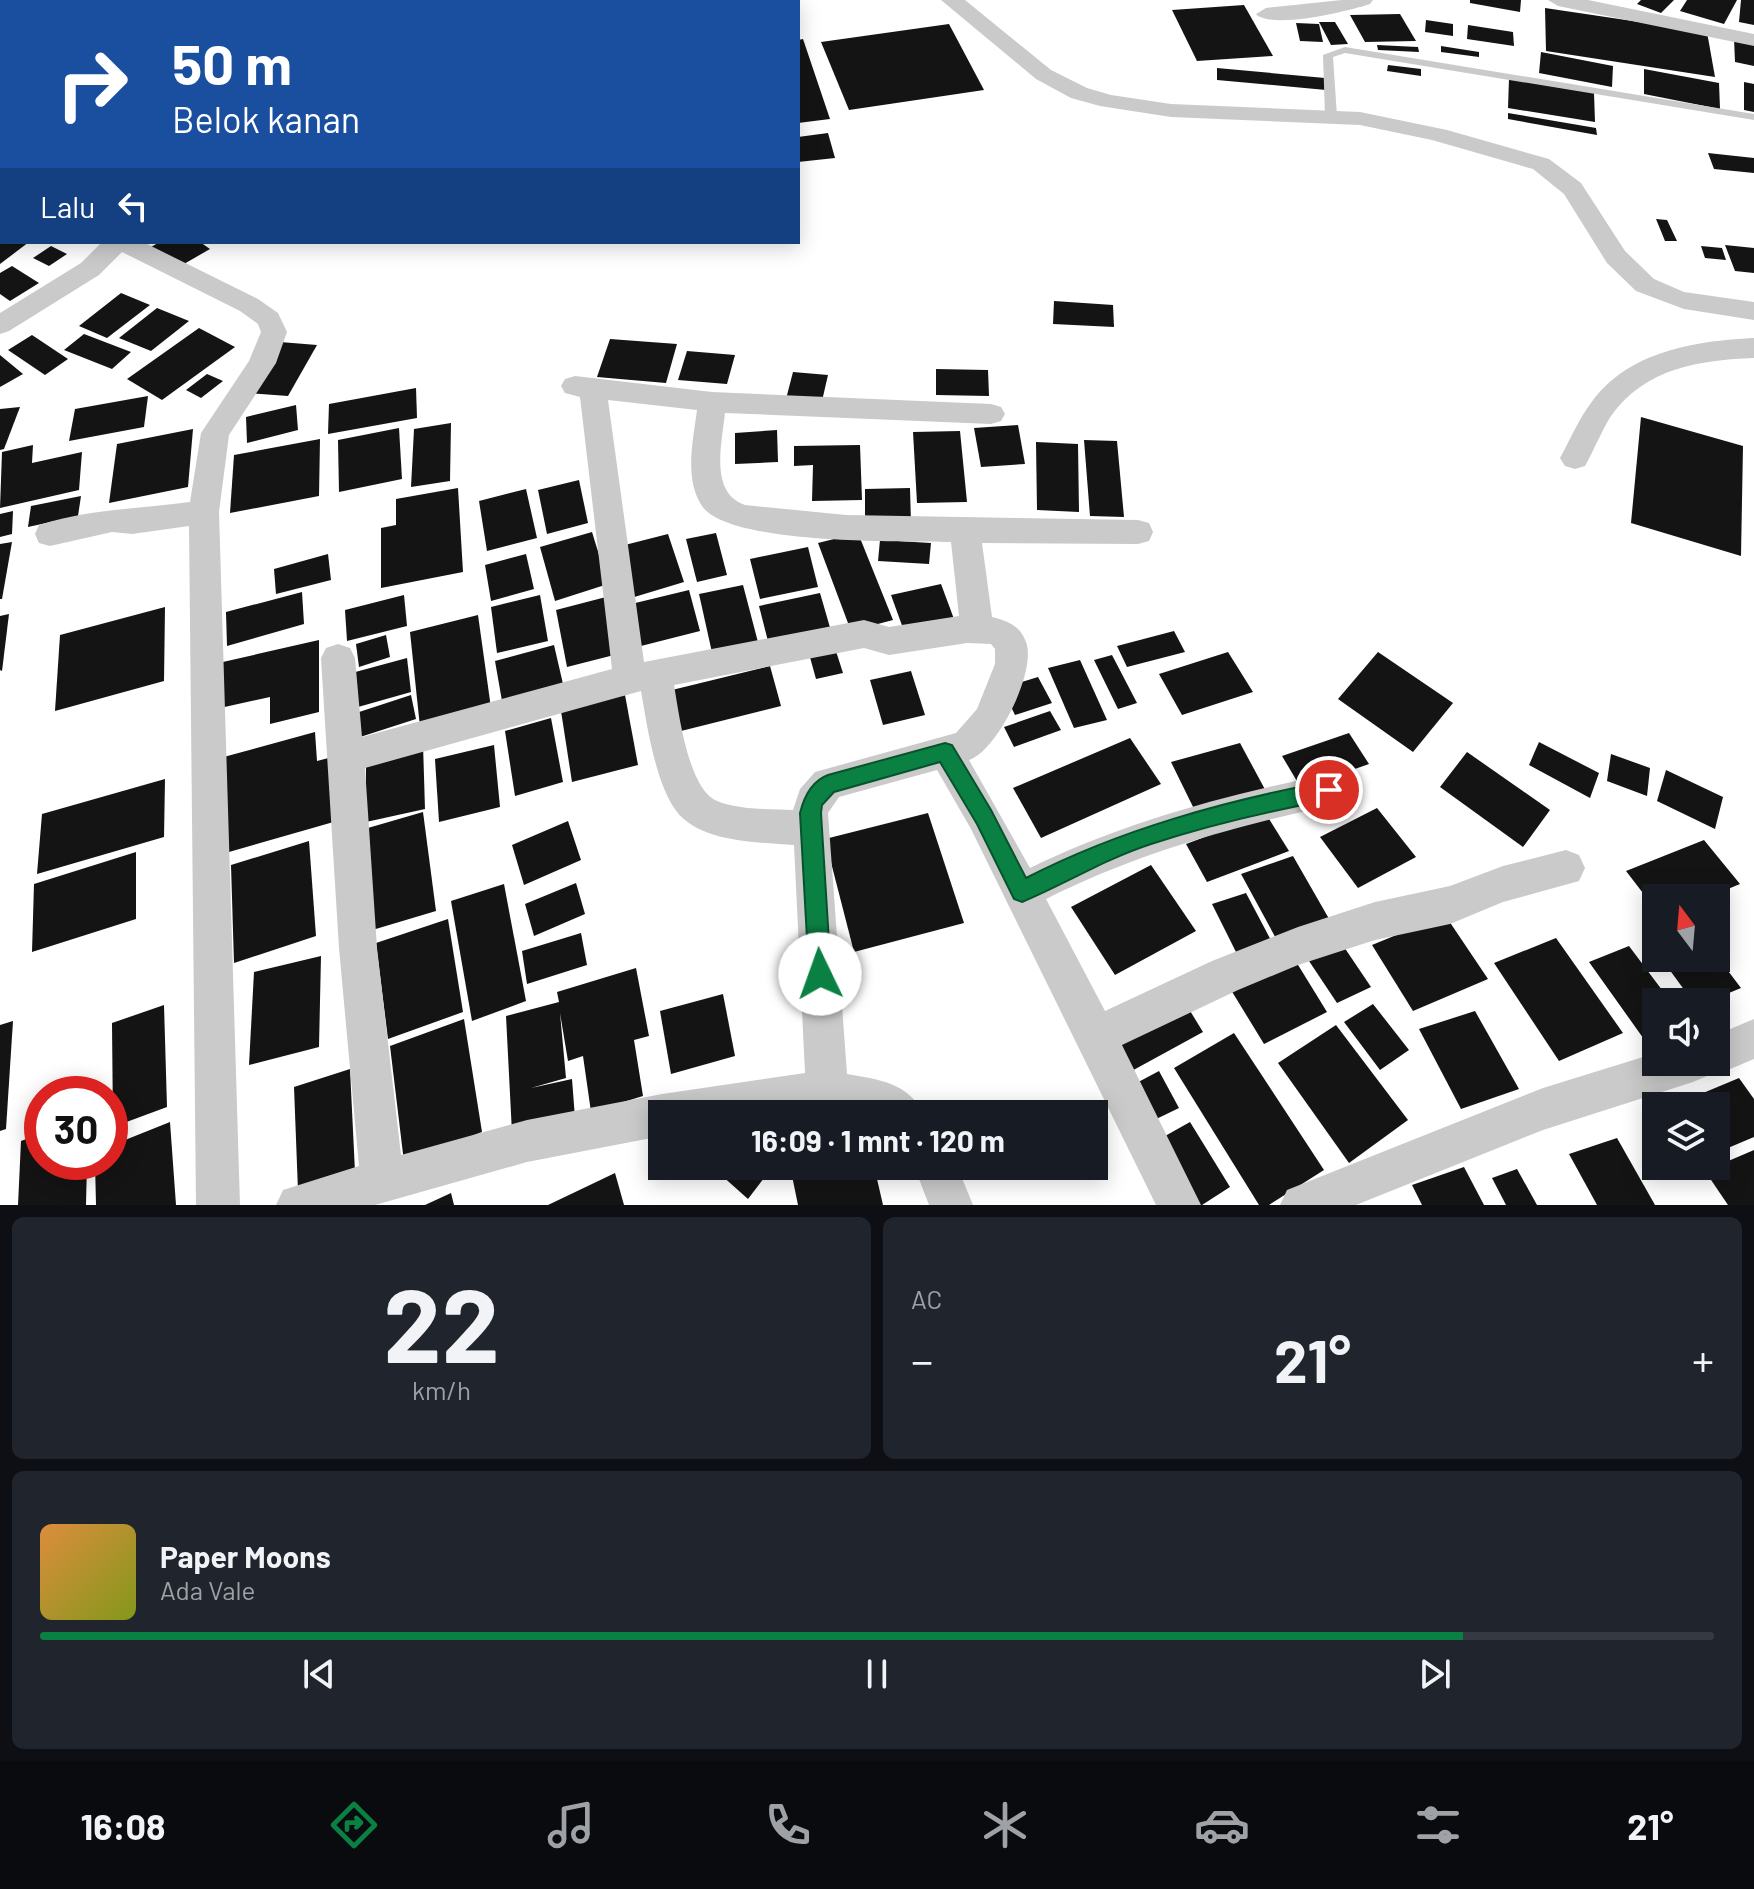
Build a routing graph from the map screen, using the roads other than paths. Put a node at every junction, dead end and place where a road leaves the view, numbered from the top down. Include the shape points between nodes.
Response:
1 (951, 0) edge
2 (1363, 0) edge
3 (1558, 0) edge
4 (1266, 14) dead end
5 (1754, 40) edge
6 (1331, 116) junction
7 (1754, 117) edge
8 (118, 244) edge
9 (124, 244) edge
10 (1754, 311) edge
11 (0, 325) edge
12 (1754, 348) edge
13 (712, 402) junction
14 (991, 414) dead end
15 (1575, 458) dead end
16 (204, 512) junction
17 (965, 532) junction
18 (1138, 532) dead end
19 (50, 534) dead end
20 (977, 628) junction
21 (338, 658) dead end
22 (643, 678) junction
23 (945, 752) junction
24 (347, 757) junction
25 (1329, 790) dead end
26 (811, 829) junction
27 (1566, 868) dead end
28 (1022, 891) junction
29 (1096, 1036) junction
30 (1754, 1039) edge
31 (1730, 1049) edge
32 (1648, 1076) edge
33 (827, 1091) junction
34 (766, 1100) edge
35 (876, 1100) edge
36 (648, 1118) edge
37 (382, 1180) junction
38 (941, 1180) edge
39 (218, 1205) edge
40 (298, 1205) edge
41 (951, 1205) edge
42 (1179, 1205) edge
43 (1302, 1205) edge

1 - 6 street via 1039,72 1079,93 1139,106
2 - 4 street via 1335,9
3 - 5 street
6 - 7 lane via 1328,55 1345,50
6 - 10 street via 1420,129 1557,171 1574,187 1612,254 1643,284 1692,302
8 - 11 street via 90,269
9 - 16 street via 249,305 273,325 269,350 211,445
12 - 15 street via 1668,358 1628,381 1604,404
13 - 14 street
13 - 17 street via 706,485 720,507 790,524
13 - 22 street via 584,387 613,564
16 - 19 street via 112,520
16 - 39 street
17 - 18 street
17 - 20 street
20 - 22 street via 888,641 864,634
20 - 23 street via 1004,634 1014,654 1012,664 986,729 966,746
21 - 24 street
22 - 24 street
22 - 26 street via 683,789 695,808 719,817
23 - 26 street via 828,784 813,801
23 - 28 street
24 - 37 street via 358,948
25 - 28 street via 1149,835
26 - 33 street
27 - 29 street via 1298,946
28 - 29 street
29 - 42 street
30 - 31 street
32 - 43 street via 1543,1109
33 - 34 street
33 - 35 street
36 - 37 street via 527,1141
37 - 40 street
38 - 41 street

